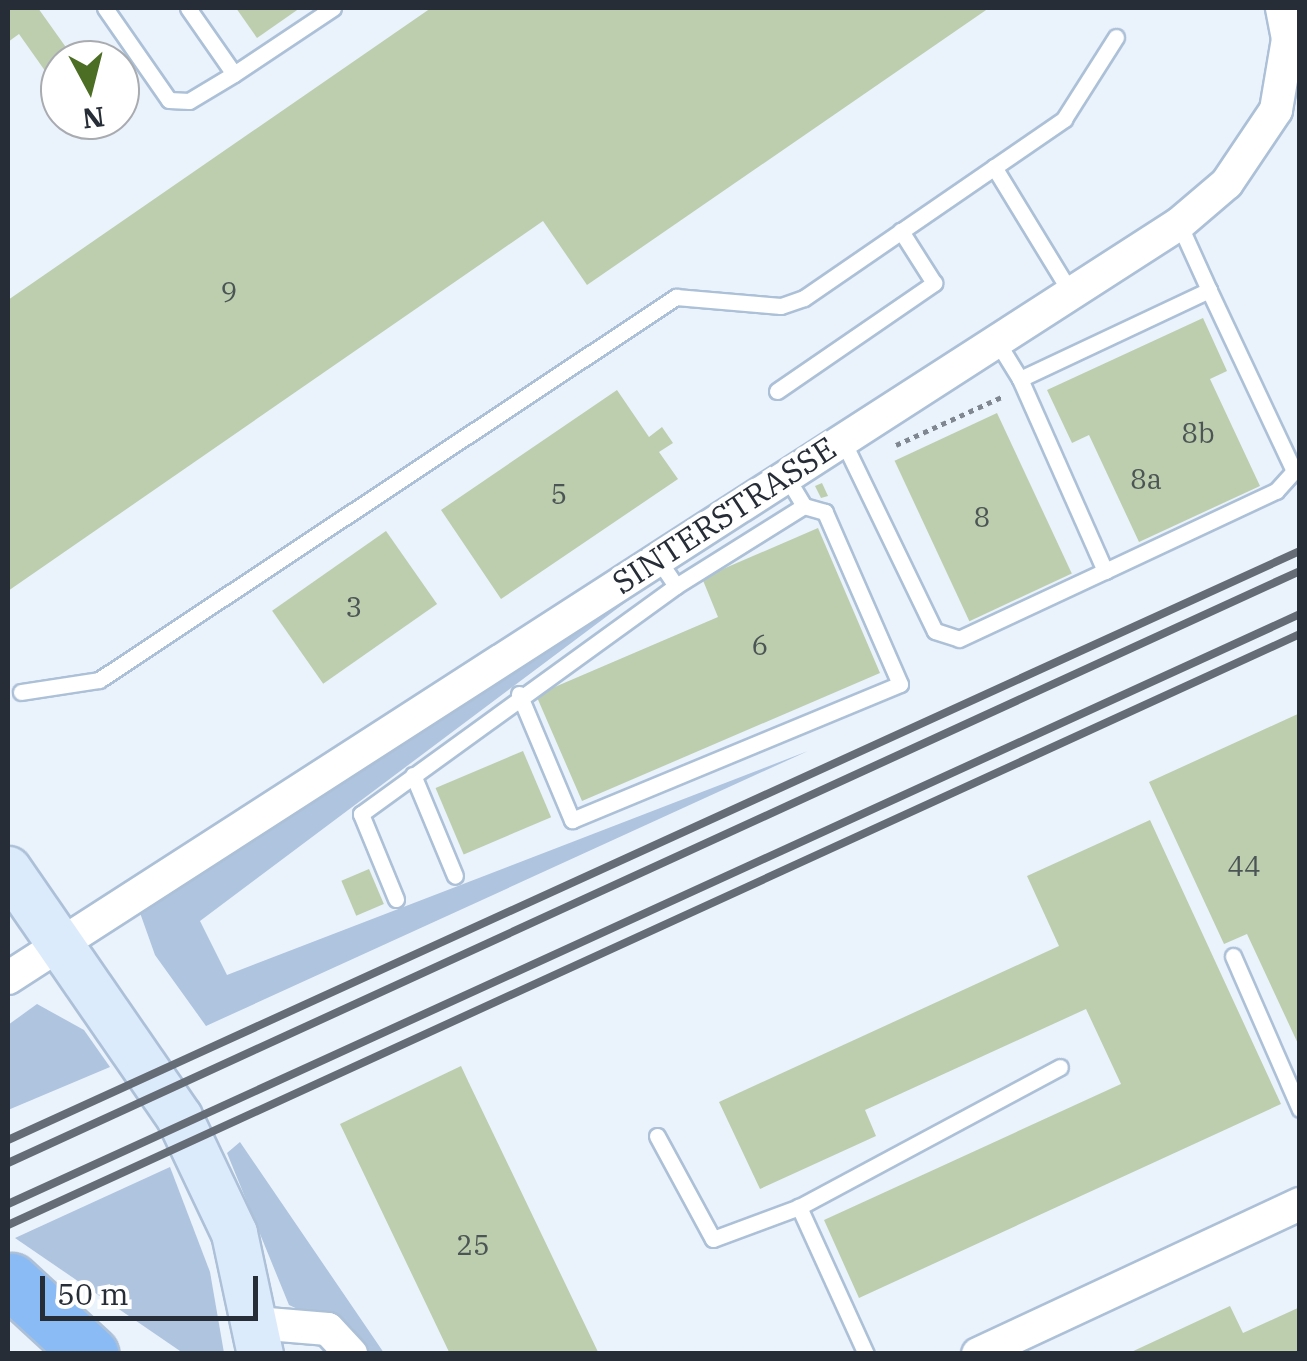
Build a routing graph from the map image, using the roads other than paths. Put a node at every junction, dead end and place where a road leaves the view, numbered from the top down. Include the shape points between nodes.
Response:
1 (105, 8) edge
2 (188, 8) edge
3 (332, 8) edge
4 (1288, 10) edge
5 (1116, 37) dead end
6 (234, 74) junction
7 (994, 167) junction
8 (1178, 224) junction
9 (901, 231) junction
10 (1209, 290) junction
11 (1070, 293) junction
12 (996, 340) junction
13 (1022, 383) junction
14 (777, 391) dead end
15 (849, 451) junction
16 (786, 476) junction
17 (804, 506) junction
18 (657, 558) junction
19 (1105, 570) junction
20 (676, 586) junction
21 (21, 692) dead end
22 (519, 694) junction
23 (412, 774) junction
24 (8, 869) edge
25 (455, 876) dead end
26 (396, 899) dead end
27 (58, 943) junction
28 (1233, 956) dead end
29 (8, 978) edge
30 (1060, 1067) dead end
31 (1300, 1109) edge
32 (657, 1136) dead end
33 (1300, 1204) edge
34 (799, 1208) junction
35 (11, 1281) dead end
36 (258, 1338) edge
37 (90, 1354) edge
38 (350, 1354) edge
39 (866, 1354) edge
40 (978, 1354) edge

1 - 6 lane via 169,100 190,102
2 - 6 lane
3 - 6 lane
4 - 8 street, SINTERSTRASSE via 1285,76 1261,140
5 - 7 lane via 1064,119
7 - 9 lane
7 - 11 lane
8 - 10 lane
8 - 11 street, SINTERSTRASSE
9 - 14 lane via 934,283
9 - 21 lane via 781,306 676,298 98,680
10 - 13 lane
10 - 19 lane via 1294,472 1276,491
11 - 12 street, SINTERSTRASSE
12 - 13 lane
12 - 15 street, SINTERSTRASSE
13 - 19 lane
15 - 16 street, SINTERSTRASSE
15 - 19 lane via 935,630 958,639
16 - 17 lane
16 - 18 street, SINTERSTRASSE
17 - 20 lane
17 - 22 lane via 825,512 900,684 572,820
18 - 20 lane
18 - 27 street, SINTERSTRASSE
20 - 22 lane
22 - 23 lane
23 - 25 lane
23 - 26 lane via 361,814
24 - 27 street
27 - 29 street, SINTERSTRASSE
27 - 36 street via 179,1118 234,1233
28 - 31 lane
30 - 34 lane
32 - 34 lane via 713,1239
33 - 40 street
34 - 39 lane
35 - 37 highway
36 - 38 street via 328,1329

